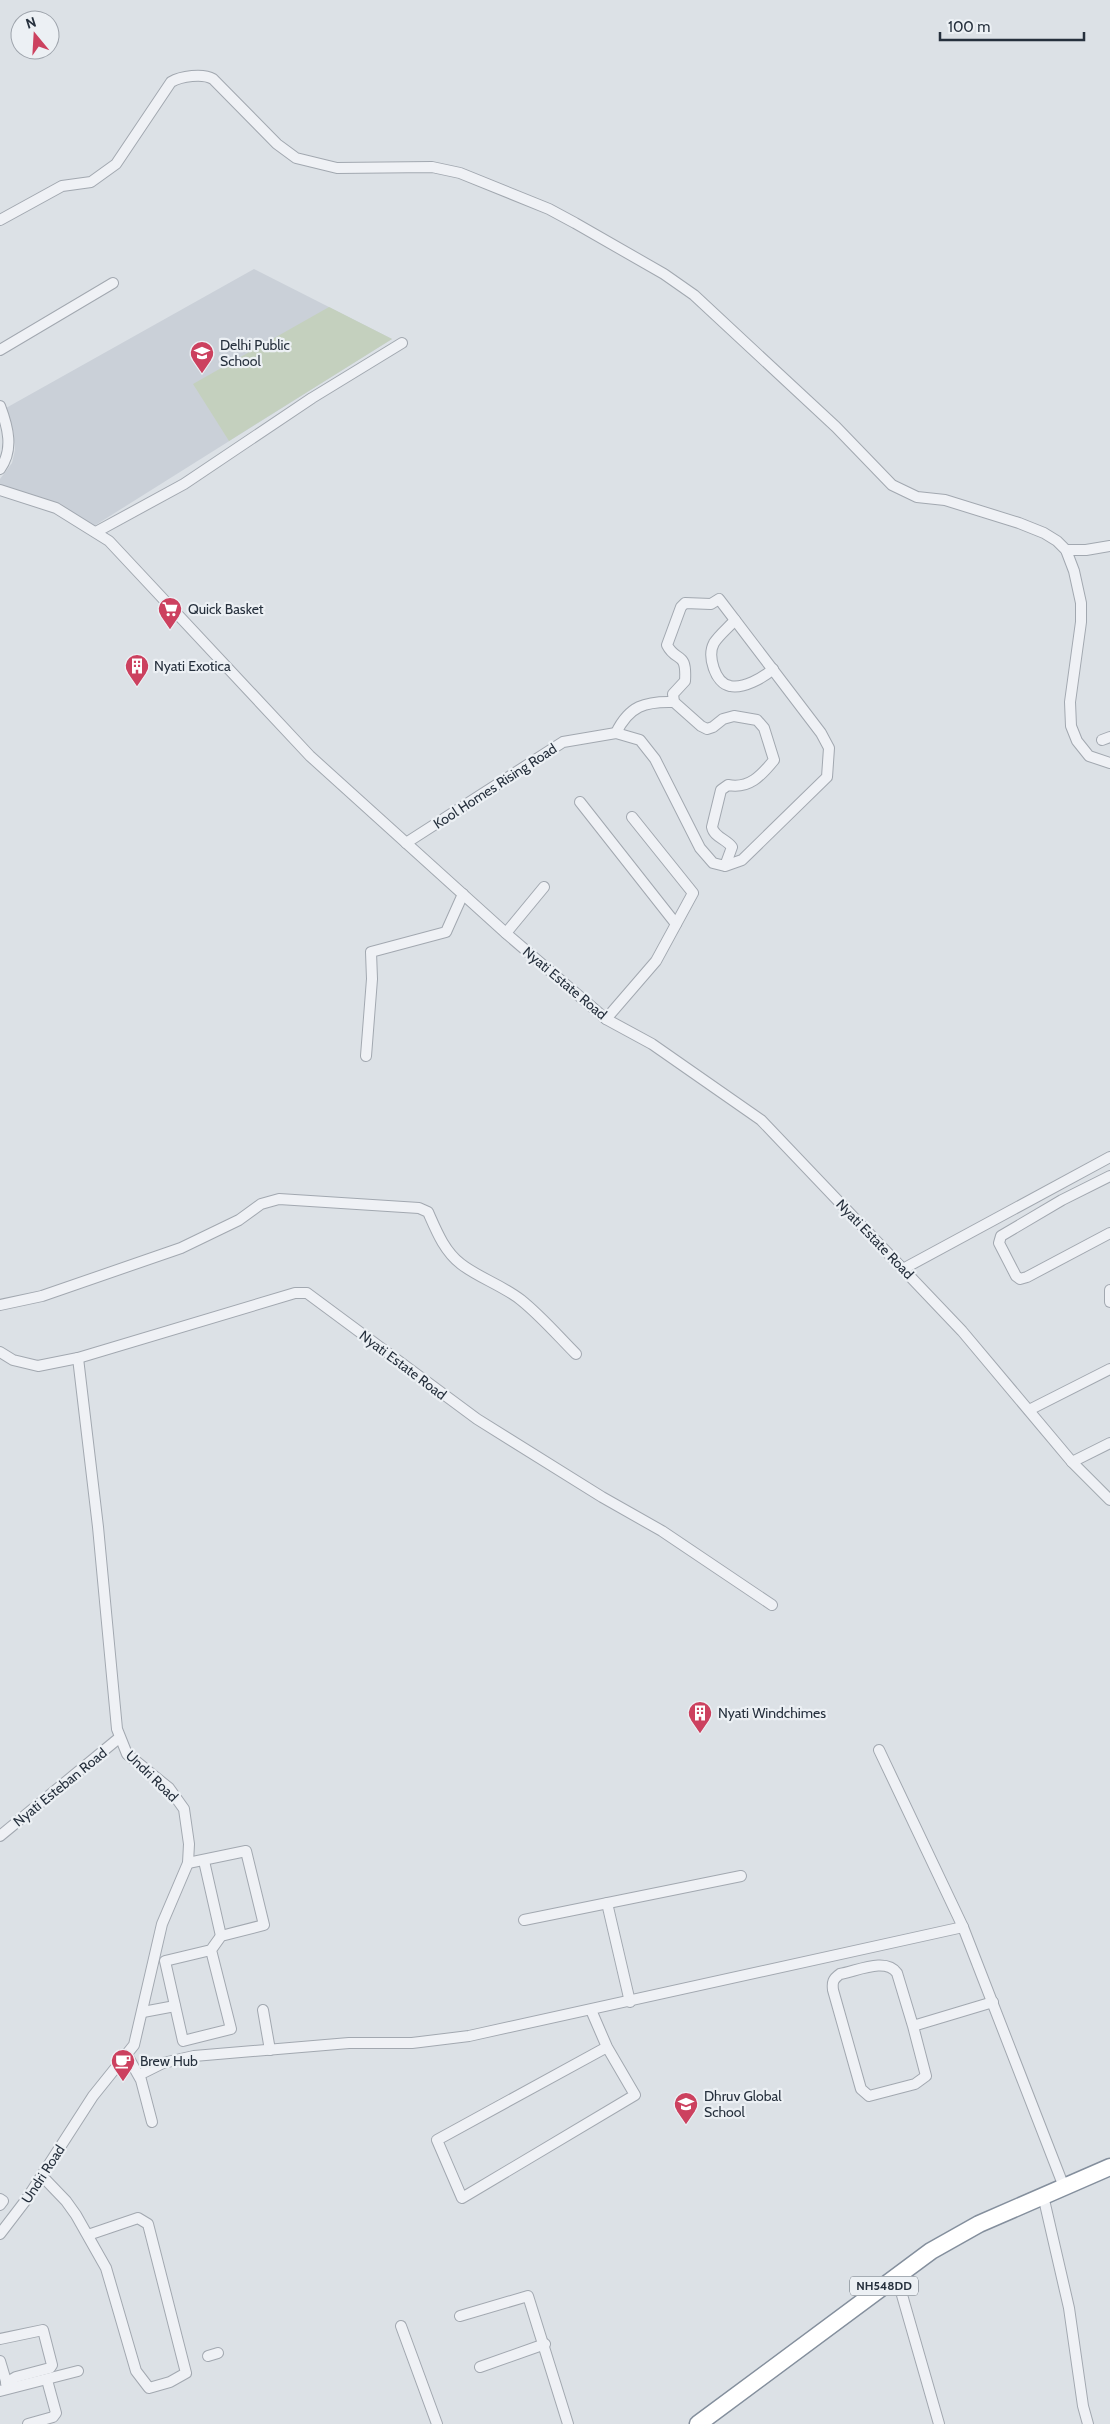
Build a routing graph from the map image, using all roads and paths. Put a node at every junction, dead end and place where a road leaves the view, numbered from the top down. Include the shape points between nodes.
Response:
1 (0, 220) edge
2 (114, 283) dead end
3 (402, 343) dead end
4 (0, 350) edge
5 (0, 406) edge
6 (0, 469) edge
7 (0, 490) edge
8 (96, 532) junction
9 (1110, 546) edge
10 (1066, 550) junction
11 (735, 620) junction
12 (773, 669) junction
13 (674, 702) junction
14 (616, 733) junction
15 (1110, 763) edge
16 (580, 802) dead end
17 (632, 817) dead end
18 (406, 843) junction
19 (725, 866) junction
20 (544, 887) dead end
21 (463, 894) junction
22 (676, 924) junction
23 (506, 933) junction
24 (606, 1019) junction
25 (366, 1056) dead end
26 (1110, 1157) edge
27 (1110, 1176) edge
28 (1054, 1187) junction
29 (1062, 1200) junction
30 (1110, 1233) edge
31 (903, 1269) junction
32 (1110, 1290) edge
33 (1110, 1302) edge
34 (0, 1305) edge
35 (0, 1352) edge
36 (576, 1354) dead end
37 (78, 1358) junction
38 (1110, 1369) edge
39 (1029, 1410) junction
40 (1110, 1443) edge
41 (1072, 1462) junction
42 (1110, 1500) edge
43 (772, 1605) dead end
44 (119, 1738) junction
45 (878, 1750) dead end
46 (0, 1836) edge
47 (204, 1861) junction
48 (188, 1862) junction
49 (741, 1876) dead end
50 (607, 1903) junction
51 (524, 1920) dead end
52 (963, 1927) junction
53 (221, 1936) junction
54 (211, 1950) junction
55 (630, 2002) junction
56 (993, 2002) junction
57 (175, 2006) junction
58 (264, 2010) dead end
59 (590, 2010) junction
60 (143, 2012) junction
61 (913, 2026) junction
62 (607, 2048) junction
63 (270, 2050) junction
64 (127, 2055) junction
65 (139, 2075) junction
66 (152, 2122) dead end
67 (1110, 2167) edge
68 (42, 2176) junction
69 (1110, 2178) edge
70 (1064, 2187) junction
71 (0, 2199) edge
72 (1045, 2204) junction
73 (0, 2206) edge
74 (0, 2234) edge
75 (88, 2235) junction
76 (900, 2288) junction
77 (460, 2316) dead end
78 (401, 2326) dead end
79 (0, 2339) edge
80 (545, 2344) junction
81 (218, 2352) dead end
82 (208, 2356) dead end
83 (0, 2361) edge
84 (480, 2367) dead end
85 (78, 2371) dead end
86 (47, 2380) junction
87 (5, 2388) edge
88 (28, 2424) edge
89 (437, 2424) edge
90 (568, 2424) edge
91 (698, 2424) edge
92 (714, 2424) edge
93 (939, 2424) edge
94 (1088, 2424) edge

1 - 10 street via 62,186 91,182 116,164 172,82 179,78 210,77 277,144 296,158 337,168 432,167 460,173 575,223 694,295 836,427 892,485 917,497 945,500 1044,532
2 - 4 street
3 - 8 street via 312,398 184,484
5 - 6 street via 9,440 7,458
7 - 8 street, Nyati Estate Road via 56,508
8 - 18 street, Nyati Estate Road via 109,540 310,756
9 - 10 street
10 - 15 street via 1081,603 1070,702 1071,726 1077,741 1089,756
11 - 12 street
11 - 12 street via 714,644 711,656 722,682 739,686 755,681
11 - 13 street via 719,599 712,604 684,603 681,607 668,645 684,662 685,681 673,694
12 - 19 street via 829,748 827,777 742,860
13 - 14 street via 640,706 629,713
13 - 19 street via 707,728 734,716 757,720 770,744 774,760 749,785 728,785 721,790 712,827 715,834 732,847
14 - 18 street, Kool Homes Rising Road via 563,742
14 - 19 street, Kool Homes Rising Road via 640,740 655,758 700,848 713,863
16 - 22 street
17 - 22 street via 693,893
18 - 21 street, Nyati Estate Road
20 - 23 street
21 - 23 street, Nyati Estate Road
21 - 25 street via 446,932 371,952
22 - 24 street via 656,962
23 - 24 street, Nyati Estate Road
24 - 31 street, Nyati Estate Road via 652,1044 761,1120
26 - 28 street
27 - 29 street
28 - 29 street
28 - 31 street
29 - 30 street via 1001,1236 1001,1249 1020,1279
31 - 39 street, Nyati Estate Road via 962,1330
32 - 33 street
34 - 36 street via 42,1296 181,1248 239,1220 261,1204 279,1199 411,1207 428,1212 448,1250 460,1263 520,1299
35 - 37 street, Nyati Estate Road via 13,1360 38,1366
37 - 43 street, Nyati Estate Road via 307,1292 478,1419 662,1531
37 - 44 street, Undri Road
38 - 39 street
39 - 41 street, Nyati Estate Road
40 - 41 street
41 - 42 street, Nyati Estate Road
44 - 46 street, Nyati Esteban Road
44 - 48 street, Undri Road via 127,1754 169,1788 184,1809
45 - 52 street
47 - 48 street
47 - 53 street
47 - 53 street via 246,1851 264,1925
48 - 60 street, Undri Road via 162,1924
49 - 50 street
50 - 51 street
50 - 55 street
52 - 55 street
52 - 56 street
53 - 54 street
54 - 57 street via 165,1961
54 - 57 street via 231,2029 182,2041
55 - 59 street
56 - 61 street
56 - 70 street
57 - 60 street
58 - 63 street
59 - 62 street
59 - 63 street via 436,2041 349,2043
60 - 64 street, Undri Road via 134,2045
61 - 61 street via 926,2076 922,2081 875,2096 864,2094 832,1983 840,1974 885,1964 893,1967
62 - 62 street via 634,2095 462,2198 437,2140
63 - 65 street via 194,2056 162,2063
64 - 65 street
64 - 68 street, Undri Road via 93,2096
65 - 66 street
67 - 70 highway, NH548DD
68 - 74 street, Undri Road
68 - 75 street via 66,2201
69 - 72 highway, NH548DD
70 - 91 highway, NH548DD via 979,2224 931,2252
71 - 73 street via 3,2201
72 - 76 highway, NH548DD via 977,2235
72 - 94 street via 1069,2308
75 - 75 street via 106,2268 136,2371 149,2388 186,2373 148,2224 138,2218
76 - 92 highway, NH548DD
76 - 93 street
77 - 80 street via 528,2296
78 - 89 street
79 - 87 street via 43,2330 52,2365 16,2377
80 - 84 street
80 - 90 street
81 - 82 street
83 - 87 street
85 - 86 street
86 - 87 street
86 - 88 street via 56,2413 53,2417

